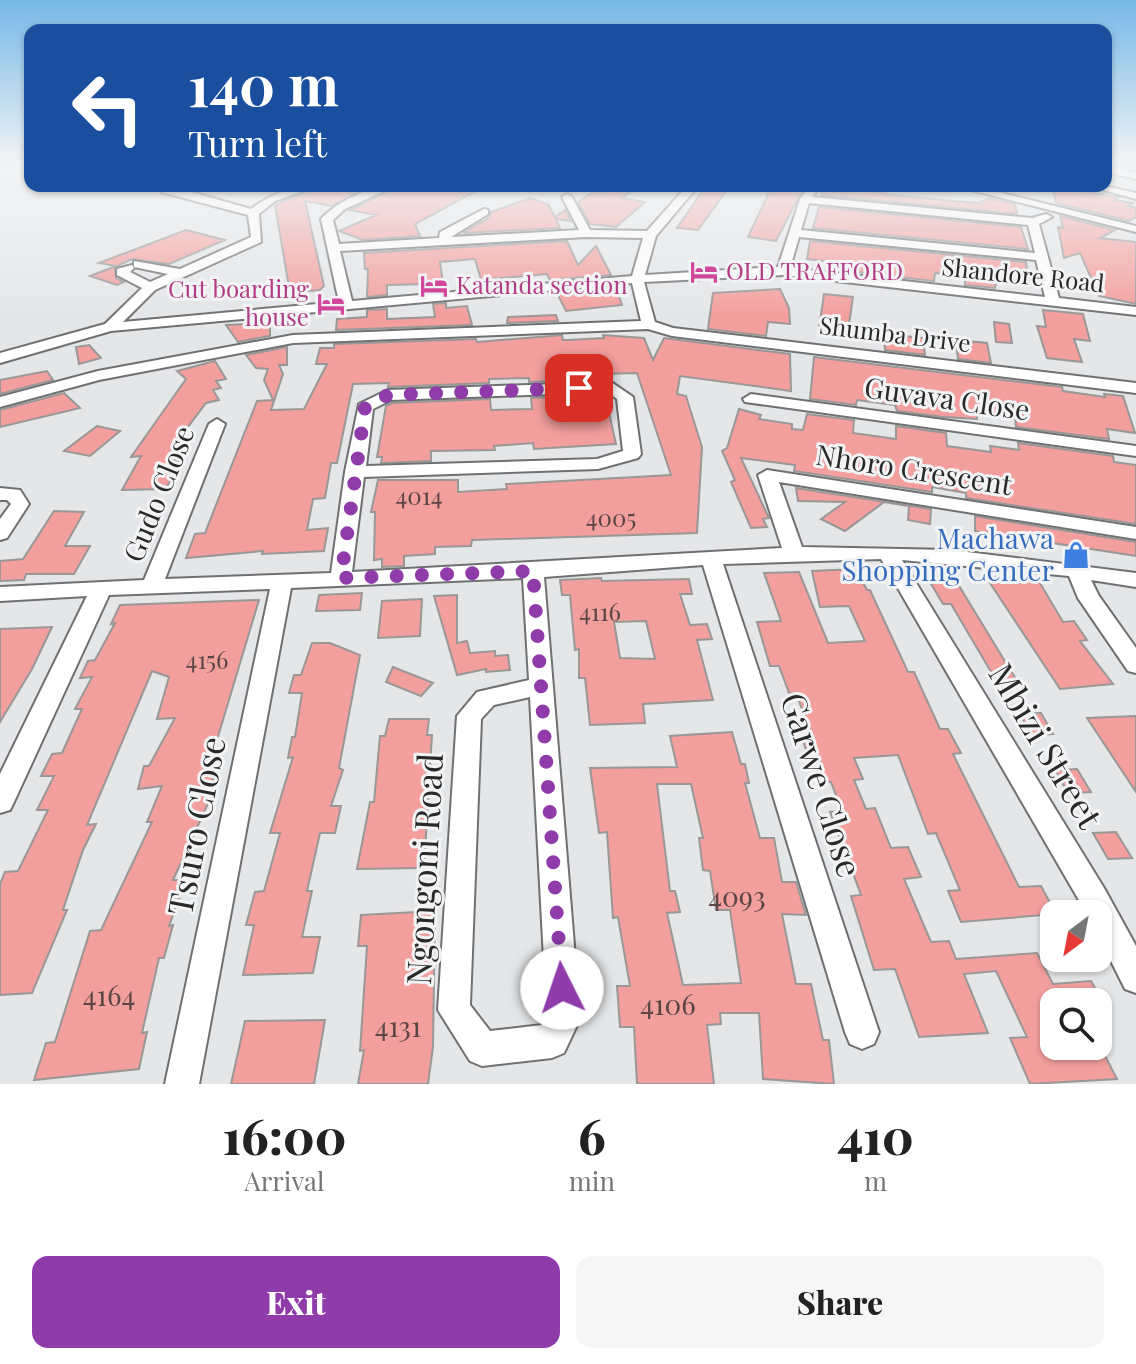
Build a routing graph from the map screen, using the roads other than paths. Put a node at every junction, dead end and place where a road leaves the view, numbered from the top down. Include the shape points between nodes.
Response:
1 (253, 216) edge
2 (331, 216) edge
3 (477, 216) edge
4 (577, 216) edge
5 (667, 216) edge
6 (801, 216) edge
7 (969, 216) edge
8 (1049, 216) edge
9 (1074, 216) edge
10 (1033, 222) junction
11 (1136, 229) edge
12 (586, 233) junction
13 (797, 233) junction
14 (650, 235) junction
15 (446, 241) junction
16 (334, 248) junction
17 (1041, 257) junction
18 (783, 271) junction
19 (182, 273) junction
20 (637, 279) junction
21 (150, 287) junction
22 (1053, 302) junction
23 (346, 304) junction
24 (1136, 311) edge
25 (649, 325) junction
26 (110, 327) junction
27 (0, 358) edge
28 (1136, 388) edge
29 (751, 399) dead end
30 (0, 402) edge
31 (217, 424) dead end
32 (1136, 451) edge
33 (354, 472) junction
34 (0, 494) edge
35 (1136, 533) edge
36 (0, 534) edge
37 (888, 553) junction
38 (794, 554) junction
39 (711, 559) junction
40 (533, 571) junction
41 (1077, 571) junction
42 (341, 578) junction
43 (1136, 580) edge
44 (282, 582) junction
45 (153, 584) junction
46 (102, 588) junction
47 (0, 594) edge
48 (1136, 665) edge
49 (539, 686) junction
50 (0, 802) edge
51 (1136, 978) edge
52 (862, 1032) dead end
53 (182, 1084) edge

1 - 19 street via 257,239
2 - 16 street via 328,233
3 - 15 street via 444,234
4 - 12 street
5 - 14 street
6 - 13 street
7 - 10 street
8 - 10 street
9 - 11 street
10 - 17 street
12 - 14 street
12 - 15 street
13 - 17 street
13 - 18 street
14 - 20 street
15 - 16 street
16 - 23 street
17 - 22 street
18 - 20 street, Shandore Road
18 - 22 street, Shandore Road
19 - 21 street
19 - 21 street via 133,266 121,272
20 - 23 street, Shandore Road
20 - 25 street
21 - 26 street
22 - 24 street, Shandore Road
23 - 26 street, Shandore Road
25 - 28 street, Shumba Drive
25 - 30 street, Shumba Drive via 293,339 98,376
26 - 27 street, Shandore Road
29 - 32 street, Guvava Close
31 - 45 street, Gudo Close
33 - 33 street via 365,407 388,395 611,387 625,397 632,454 598,464
33 - 42 street
34 - 36 street via 13,494 20,504
35 - 38 street, Nhoro Crescent via 767,475
37 - 38 street
37 - 41 street
37 - 51 street, Mbizi Street via 1094,897
38 - 39 street
39 - 40 street
39 - 52 street, Garwe Close
40 - 42 street
40 - 49 street, Ngongoni Road
41 - 43 street
41 - 48 street via 1089,598
42 - 44 street
44 - 45 street
44 - 53 street, Tsuro Close
45 - 46 street
46 - 47 street
46 - 50 street
49 - 49 street, Ngongoni Road via 564,1019 552,1041 482,1049 454,1010 469,716 486,698

